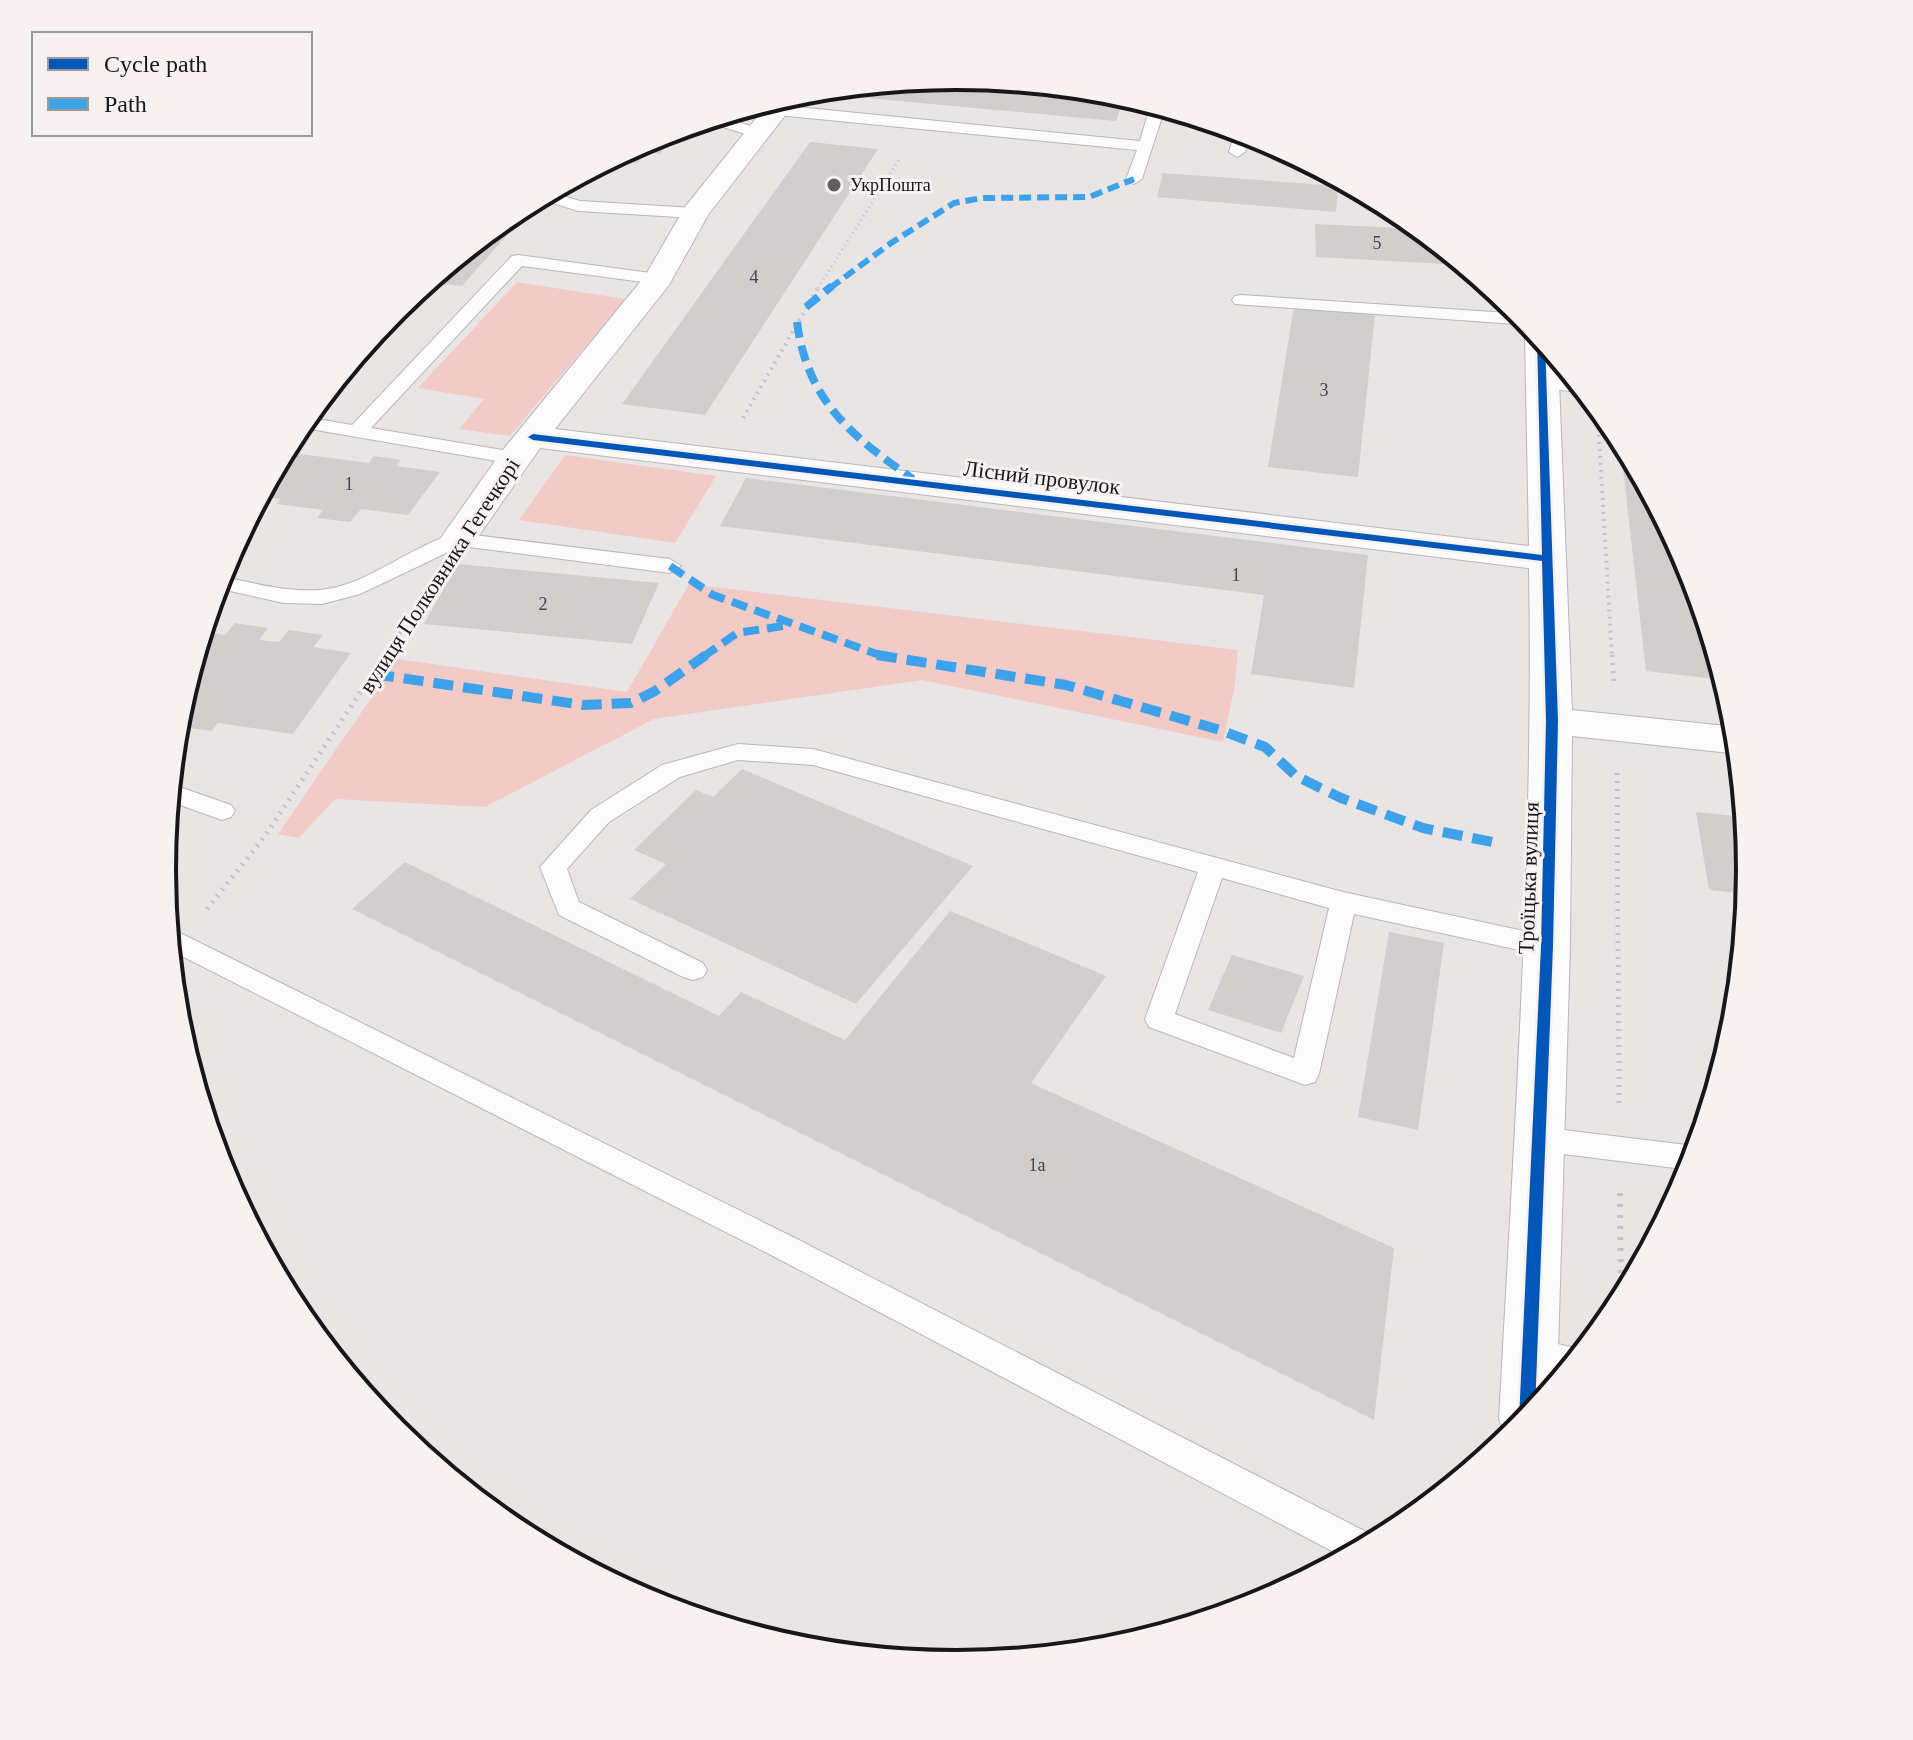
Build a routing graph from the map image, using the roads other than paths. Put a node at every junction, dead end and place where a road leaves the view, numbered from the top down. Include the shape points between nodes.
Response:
1 (766, 114) edge
2 (1155, 116) edge
3 (1239, 143) edge
4 (1146, 146) junction
5 (1237, 152) dead end
6 (1134, 179) dead end
7 (559, 200) edge
8 (695, 213) junction
9 (658, 279) junction
10 (1241, 300) dead end
11 (1509, 319) edge
12 (1563, 386) edge
13 (317, 424) edge
14 (357, 431) junction
15 (523, 448) junction
16 (458, 539) junction
17 (1547, 559) junction
18 (670, 566) dead end
19 (231, 585) edge
20 (1552, 721) junction
21 (1725, 740) edge
22 (180, 796) edge
23 (222, 811) dead end
24 (1213, 867) junction
25 (1343, 902) junction
26 (180, 943) edge
27 (1547, 946) junction
28 (693, 970) dead end
29 (1539, 1139) junction
30 (1681, 1156) edge
31 (1530, 1353) junction
32 (1564, 1359) edge
33 (1528, 1400) edge
34 (1350, 1542) edge

1 - 4 lane
1 - 8 street, вулиця Полковника Гегечкорі
2 - 4 lane
3 - 5 lane
4 - 6 lane
7 - 8 lane via 578,206
8 - 9 street, вулиця Полковника Гегечкорі
9 - 14 lane via 518,260
9 - 15 street, вулиця Полковника Гегечкорі
10 - 11 lane
12 - 17 street, Троїцька вулиця
13 - 14 lane
14 - 15 lane
15 - 16 street, вулиця Полковника Гегечкорі
15 - 17 street, Лісний провулок via 721,458
16 - 18 lane
16 - 19 lane via 322,597 284,596
17 - 20 street, Троїцька вулиця
20 - 21 street
20 - 27 street, Троїцька вулиця
22 - 23 lane
24 - 25 lane
24 - 25 lane via 1159,1019 1305,1074
24 - 28 lane via 813,757 738,752 671,771 600,816 553,867 568,908
25 - 27 lane
26 - 34 lane via 770,1240
27 - 29 street, Троїцька вулиця
29 - 30 lane
29 - 31 street, Троїцька вулиця
31 - 32 lane
31 - 33 street, Троїцька вулиця

